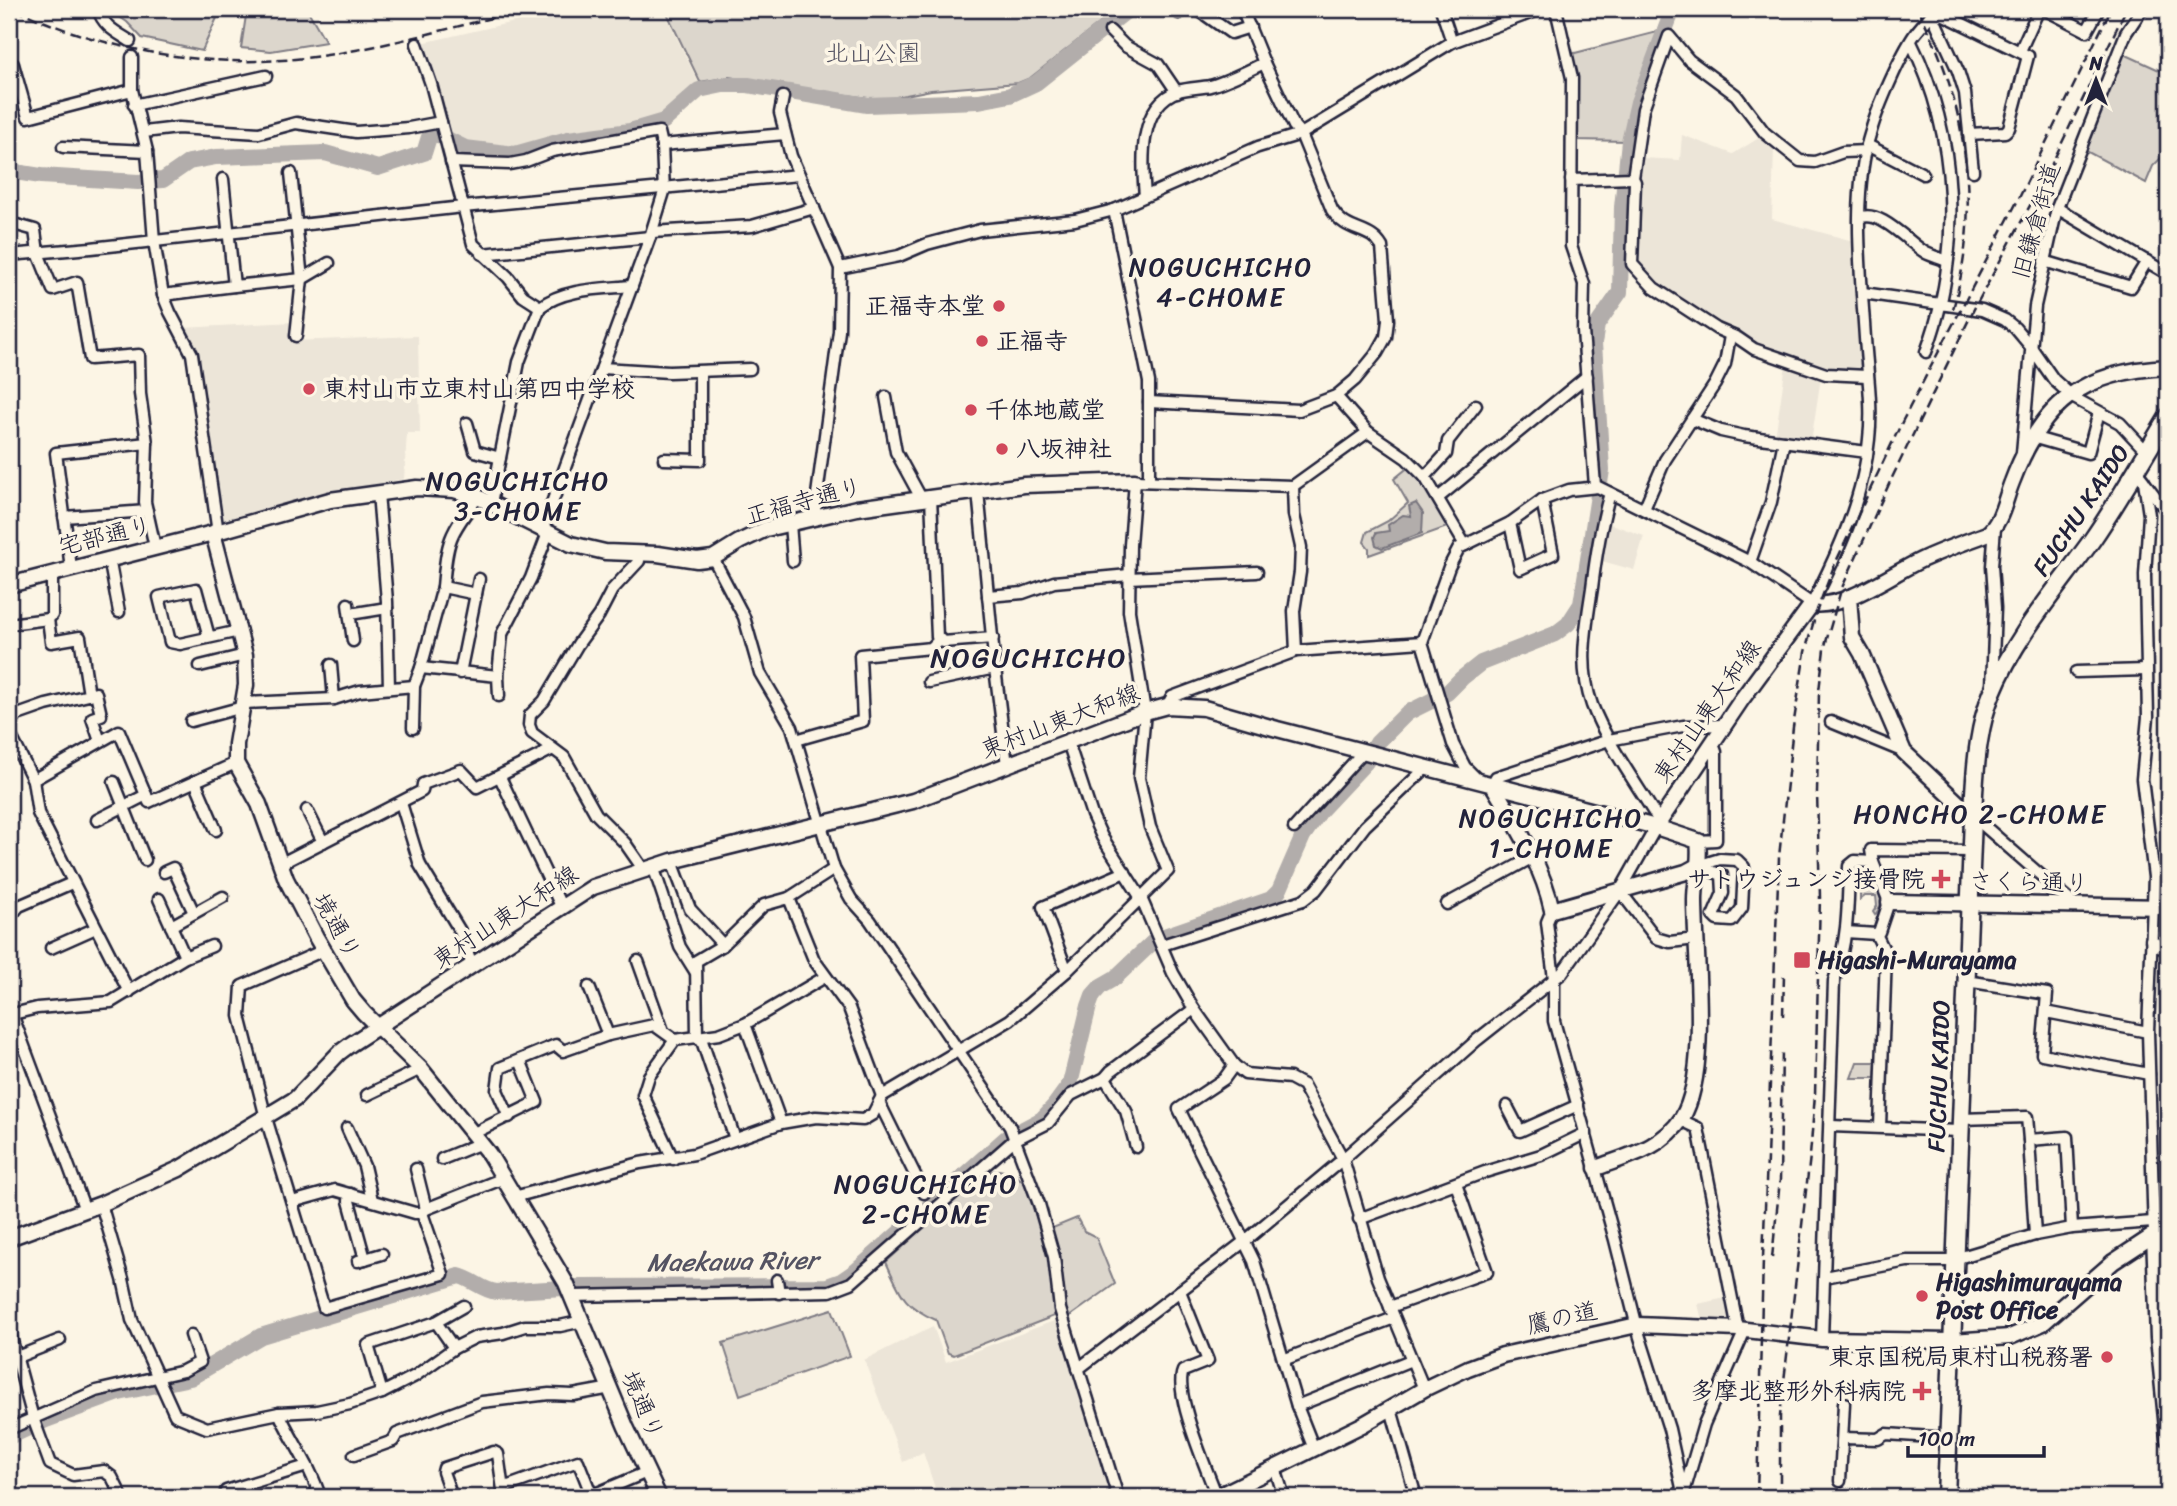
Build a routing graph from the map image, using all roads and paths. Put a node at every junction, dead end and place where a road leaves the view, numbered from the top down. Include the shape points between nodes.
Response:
1 (98, 9) edge
2 (1197, 9) edge
3 (1242, 9) edge
4 (1441, 9) edge
5 (1541, 9) edge
6 (1556, 9) edge
7 (2041, 9) edge
8 (2098, 9) edge
9 (2142, 9) edge
10 (1933, 11) edge
11 (1250, 26) junction
12 (1110, 31) dead end
13 (131, 41) dead end
14 (1452, 42) junction
15 (1911, 42) junction
16 (417, 44) dead end
17 (2020, 51) junction
18 (132, 57) dead end
19 (1264, 64) junction
20 (9, 65) edge
21 (266, 76) dead end
22 (132, 90) junction
23 (1177, 92) junction
24 (783, 97) dead end
25 (134, 105) junction
26 (442, 126) junction
27 (144, 132) junction
28 (785, 134) junction
29 (1301, 134) junction
30 (1969, 134) junction
31 (662, 145) junction
32 (63, 147) dead end
33 (1866, 148) junction
34 (147, 151) junction
35 (450, 158) junction
36 (1973, 171) dead end
37 (291, 173) dead end
38 (1923, 174) dead end
39 (799, 175) junction
40 (1633, 178) junction
41 (223, 179) dead end
42 (1571, 180) junction
43 (665, 188) junction
44 (1145, 196) junction
45 (463, 207) junction
46 (814, 208) junction
47 (2057, 208) junction
48 (1114, 210) junction
49 (1860, 218) junction
50 (298, 225) junction
51 (9, 226) edge
52 (229, 232) junction
53 (651, 235) junction
54 (154, 241) junction
55 (38, 253) junction
56 (482, 254) junction
57 (9, 255) edge
58 (1947, 261) junction
59 (2044, 261) junction
60 (2147, 261) junction
61 (330, 263) dead end
62 (840, 268) junction
63 (2168, 274) edge
64 (302, 279) junction
65 (234, 286) junction
66 (632, 286) junction
67 (1863, 293) junction
68 (163, 295) junction
69 (1940, 304) junction
70 (540, 307) junction
71 (296, 336) dead end
72 (1730, 336) junction
73 (2031, 347) junction
74 (1926, 352) dead end
75 (2168, 367) edge
76 (601, 368) junction
77 (750, 369) dead end
78 (700, 372) junction
79 (1587, 376) junction
80 (1867, 376) junction
81 (2071, 395) junction
82 (1336, 396) junction
83 (886, 397) dead end
84 (1149, 402) junction
85 (1476, 405) dead end
86 (2099, 412) junction
87 (2168, 417) edge
88 (1692, 419) junction
89 (467, 422) dead end
90 (1368, 432) junction
91 (2032, 437) junction
92 (1784, 441) junction
93 (147, 443) junction
94 (1867, 452) junction
95 (2147, 452) junction
96 (500, 458) junction
97 (2021, 458) junction
98 (664, 459) dead end
99 (2140, 476) junction
100 (1425, 477) junction
101 (1142, 481) junction
102 (1293, 486) junction
103 (1597, 486) junction
104 (978, 491) junction
105 (378, 493) junction
106 (1610, 493) junction
107 (926, 498) junction
108 (1438, 498) junction
109 (484, 500) junction
110 (1542, 500) junction
111 (1644, 509) junction
112 (147, 511) junction
113 (2168, 513) edge
114 (64, 517) junction
115 (814, 517) junction
116 (1510, 523) junction
117 (790, 524) junction
118 (1996, 527) junction
119 (545, 532) junction
120 (213, 533) junction
121 (1465, 545) junction
122 (155, 547) junction
123 (639, 553) junction
124 (109, 558) junction
125 (713, 558) junction
126 (793, 561) dead end
127 (1749, 562) junction
128 (71, 568) junction
129 (1257, 572) dead end
130 (52, 573) junction
131 (1129, 576) junction
132 (479, 579) dead end
133 (9, 585) edge
134 (443, 587) junction
135 (476, 594) junction
136 (988, 596) junction
137 (1850, 597) junction
138 (1812, 604) junction
139 (387, 608) junction
140 (119, 612) dead end
141 (48, 619) junction
142 (9, 624) edge
143 (239, 631) junction
144 (209, 637) junction
145 (993, 638) junction
146 (940, 639) junction
147 (353, 641) dead end
148 (1422, 642) junction
149 (1296, 651) junction
150 (245, 655) junction
151 (331, 665) dead end
152 (200, 666) dead end
153 (421, 668) junction
154 (995, 668) junction
155 (2146, 670) junction
156 (2076, 672) dead end
157 (460, 673) junction
158 (498, 676) junction
159 (929, 682) dead end
160 (414, 686) junction
161 (389, 688) junction
162 (1992, 694) junction
163 (89, 695) junction
164 (499, 696) dead end
165 (334, 699) junction
166 (243, 705) junction
167 (1167, 706) junction
168 (1145, 712) junction
169 (9, 718) edge
170 (191, 721) dead end
171 (1831, 722) dead end
172 (1725, 725) junction
173 (413, 728) dead end
174 (9, 732) edge
175 (796, 740) junction
176 (1609, 740) junction
177 (100, 741) junction
178 (1068, 742) junction
179 (1713, 744) junction
180 (551, 750) junction
181 (1904, 752) junction
182 (1369, 753) junction
183 (236, 764) junction
184 (1007, 765) junction
185 (1427, 767) junction
186 (500, 777) junction
187 (33, 780) junction
188 (195, 781) junction
189 (114, 782) dead end
190 (1487, 783) junction
191 (146, 795) junction
192 (401, 803) junction
193 (124, 807) junction
194 (307, 810) dead end
195 (1973, 817) junction
196 (97, 820) dead end
197 (820, 823) junction
198 (1658, 824) junction
199 (1294, 828) dead end
200 (216, 830) dead end
201 (1698, 841) junction
202 (323, 842) junction
203 (1972, 851) junction
204 (1533, 857) junction
205 (1725, 859) junction
206 (145, 860) dead end
207 (671, 861) junction
208 (1873, 862) junction
209 (280, 864) junction
210 (1697, 866) junction
211 (648, 868) junction
212 (834, 869) junction
213 (164, 872) dead end
214 (1125, 873) junction
215 (1722, 875) junction
216 (72, 883) junction
217 (1620, 891) junction
218 (223, 897) dead end
219 (789, 898) junction
220 (1141, 898) junction
221 (159, 899) dead end
222 (1889, 902) junction
223 (1970, 903) junction
224 (1447, 904) dead end
225 (561, 906) junction
226 (2076, 906) junction
227 (2153, 907) junction
228 (2168, 907) edge
229 (1552, 911) junction
230 (194, 913) junction
231 (9, 918) edge
232 (171, 926) junction
233 (96, 928) junction
234 (1846, 932) junction
235 (1876, 934) junction
236 (1696, 939) junction
237 (1160, 940) junction
238 (2151, 940) junction
239 (723, 945) junction
240 (212, 946) dead end
241 (51, 948) dead end
242 (324, 950) junction
243 (2168, 952) edge
244 (186, 957) junction
245 (638, 961) dead end
246 (472, 965) junction
247 (1067, 971) junction
248 (695, 972) junction
249 (825, 977) junction
250 (1554, 979) junction
251 (1967, 981) junction
252 (589, 987) dead end
253 (130, 992) junction
254 (1194, 1009) junction
255 (2046, 1013) junction
256 (10, 1015) edge
257 (745, 1024) junction
258 (378, 1027) junction
259 (662, 1028) junction
260 (2148, 1032) junction
261 (608, 1035) junction
262 (699, 1038) junction
263 (675, 1040) junction
264 (956, 1050) junction
265 (520, 1060) junction
266 (1234, 1065) junction
267 (421, 1069) junction
268 (2149, 1074) junction
269 (1105, 1079) junction
270 (367, 1095) dead end
271 (880, 1099) junction
272 (1578, 1105) junction
273 (1507, 1106) dead end
274 (509, 1117) junction
275 (265, 1118) junction
276 (1681, 1120) junction
277 (781, 1124) junction
278 (1960, 1125) junction
279 (1830, 1126) junction
280 (1880, 1127) junction
281 (347, 1128) dead end
282 (1586, 1133) junction
283 (1012, 1134) junction
284 (478, 1138) junction
285 (735, 1139) junction
286 (2029, 1140) junction
287 (1136, 1147) dead end
288 (673, 1158) junction
289 (1343, 1158) junction
290 (442, 1159) dead end
291 (1596, 1168) junction
292 (416, 1169) dead end
293 (504, 1178) junction
294 (1456, 1184) junction
295 (924, 1193) dead end
296 (350, 1194) junction
297 (514, 1197) junction
298 (372, 1200) junction
299 (292, 1202) junction
300 (101, 1205) junction
301 (85, 1210) junction
302 (424, 1211) junction
303 (1359, 1219) junction
304 (2072, 1228) junction
305 (2159, 1229) edge
306 (2035, 1235) junction
307 (9, 1238) edge
308 (1245, 1241) junction
309 (382, 1254) dead end
310 (1954, 1259) junction
311 (1825, 1277) junction
312 (777, 1280) dead end
313 (569, 1290) junction
314 (1180, 1291) junction
315 (778, 1292) junction
316 (464, 1306) dead end
317 (1392, 1312) junction
318 (2163, 1317) edge
319 (583, 1321) junction
320 (436, 1322) junction
321 (1637, 1325) junction
322 (9, 1330) edge
323 (1742, 1330) junction
324 (191, 1335) dead end
325 (1822, 1339) junction
326 (2163, 1339) edge
327 (60, 1340) dead end
328 (1952, 1341) junction
329 (454, 1348) junction
330 (17, 1357) junction
331 (1283, 1360) junction
332 (1411, 1360) junction
333 (1078, 1369) junction
334 (160, 1383) junction
335 (611, 1388) junction
336 (1424, 1389) junction
337 (382, 1393) junction
338 (1844, 1403) dead end
339 (1297, 1406) junction
340 (1391, 1409) junction
341 (279, 1413) junction
342 (2167, 1417) edge
343 (35, 1423) junction
344 (9, 1429) edge
345 (1843, 1438) junction
346 (1948, 1438) junction
347 (2168, 1439) edge
348 (1314, 1449) junction
349 (354, 1455) dead end
350 (307, 1466) junction
351 (1275, 1468) junction
352 (647, 1472) junction
353 (1840, 1481) dead end
354 (226, 1491) dead end
355 (504, 1493) edge
356 (451, 1495) edge
357 (1684, 1495) edge
358 (122, 1497) edge
359 (320, 1497) edge
360 (439, 1497) edge
361 (590, 1497) edge
362 (659, 1497) edge
363 (1118, 1497) edge
364 (1216, 1497) edge
365 (1284, 1497) edge
366 (1416, 1497) edge
367 (1946, 1497) edge

1 - 13 street via 110,28
2 - 11 street via 1231,33
3 - 11 street
4 - 14 street
5 - 14 street
6 - 42 street via 1572,78
7 - 8 street via 2087,31
7 - 17 street
9 - 47 street, 旧鎌倉街道 via 2126,33
10 - 15 street
10 - 17 street
10 - 30 street via 1965,93
11 - 19 street
12 - 23 street via 1125,46 1158,64
14 - 29 street
15 - 33 street
15 - 58 street via 1935,100 1944,144 1950,206
16 - 26 street
17 - 30 street via 2028,56 2009,128
18 - 22 street
19 - 23 street via 1212,85
19 - 29 street
20 - 22 street via 13,64 28,117
21 - 25 street
22 - 25 street
23 - 44 street via 1158,103 1149,120 1142,170
24 - 28 street via 780,113
25 - 27 street
26 - 27 street via 356,132 296,123 259,133 178,128
26 - 35 street
27 - 34 street
28 - 31 street
28 - 39 street
29 - 44 street via 1258,147
29 - 82 street via 1338,221 1378,239 1382,247 1386,337 1355,380
30 - 36 street
31 - 35 street via 659,132 552,150 510,164
31 - 43 street
32 - 34 street
33 - 38 street
33 - 40 street via 1815,162 1800,161 1766,133 1735,95 1689,60 1669,36 1643,109
33 - 49 street
34 - 54 street
35 - 45 street
37 - 50 street
39 - 43 street
39 - 46 street
40 - 42 street
40 - 72 street via 1632,264 1654,288
41 - 52 street
42 - 79 street via 1571,246 1584,284
43 - 45 street
43 - 53 street
44 - 48 street
45 - 50 street
45 - 56 street via 473,244
46 - 53 street via 752,226
46 - 62 street
47 - 59 street, 旧鎌倉街道
47 - 60 street
48 - 62 street via 1075,220 981,230 899,256
48 - 84 street via 1149,382
49 - 58 street via 1878,217 1927,253
49 - 67 street
50 - 52 street
50 - 64 street
51 - 55 street via 35,230
52 - 54 street
52 - 65 street
53 - 56 street
53 - 66 street
54 - 55 street
54 - 68 street
55 - 57 street
55 - 93 street via 53,290 77,282 90,359 139,355
56 - 70 street
58 - 69 street
59 - 60 street via 2130,287
59 - 73 street, 旧鎌倉街道
60 - 63 street
61 - 64 street
62 - 115 street via 839,331
64 - 65 street
64 - 71 street
65 - 68 street
66 - 70 street via 578,291
66 - 76 street
67 - 69 street
67 - 80 street
68 - 120 street via 192,354 217,526
69 - 73 street via 1990,313 2015,328
69 - 74 street
70 - 96 street via 519,362
72 - 80 street via 1826,374
72 - 88 street via 1725,363
73 - 81 street
73 - 97 street, 旧鎌倉街道
75 - 81 street via 2106,377
76 - 78 street
76 - 119 street
77 - 78 street
78 - 98 street via 700,460
79 - 103 street
79 - 108 street
80 - 94 street via 1871,405
81 - 86 street
81 - 91 street via 2052,410
82 - 84 street via 1300,410
82 - 90 street
83 - 107 street via 896,452
84 - 101 street
85 - 100 street via 1448,441 1446,454
86 - 91 street via 2088,453
86 - 95 street via 2120,424
87 - 95 main road, FUCHU KAIDO
88 - 92 street via 1721,431
88 - 111 street via 1665,460
89 - 96 street via 475,451
90 - 100 street
90 - 102 street
91 - 97 street
92 - 94 street
92 - 127 street via 1771,502
93 - 112 street
93 - 114 street via 56,453
94 - 138 street via 1853,509
95 - 99 main road, FUCHU KAIDO
96 - 109 street
97 - 118 street
99 - 113 street
99 - 155 street via 2149,515
99 - 162 main road, FUCHU KAIDO via 2017,645
100 - 108 street
101 - 102 street
101 - 104 street, 正福寺通り
101 - 131 street
102 - 149 street via 1301,547 1294,611
103 - 106 street
103 - 110 street
104 - 107 street, 正福寺通り
104 - 136 street
105 - 109 street via 454,490
105 - 120 street via 330,500
105 - 139 street
106 - 111 street
106 - 176 street via 1600,527 1583,642 1592,705
107 - 115 street, 正福寺通り
107 - 146 street
108 - 121 street
109 - 119 street
109 - 134 street via 455,525 449,537
110 - 116 street
110 - 116 street via 1553,554 1520,569
111 - 127 street
112 - 114 street
112 - 122 street
114 - 128 street
115 - 117 street, 正福寺通り
116 - 121 street
117 - 125 street, 正福寺通り via 766,529
117 - 126 street
118 - 137 street
118 - 162 street
119 - 123 street via 605,552
119 - 158 street via 531,578 502,634
120 - 122 street, 宅部通り
120 - 143 street
121 - 148 street via 1449,567
122 - 124 street, 宅部通り
123 - 125 street
123 - 180 street via 639,561 612,590 544,701 530,715 532,733
124 - 128 street, 宅部通り
124 - 140 street
125 - 175 street via 744,617 760,673
127 - 138 street
128 - 130 street, 宅部通り
129 - 131 street
130 - 133 street, 宅部通り
130 - 141 street via 52,614
131 - 136 street via 1054,582 1023,593
131 - 168 street via 1129,611
132 - 135 street
134 - 135 street
134 - 153 street
135 - 157 street
136 - 145 street
137 - 138 street
137 - 181 street via 1852,637
138 - 172 street, 東村山東大和線
139 - 147 street via 349,609
139 - 161 street
141 - 142 street
141 - 163 street via 51,642 80,637
143 - 144 street
143 - 150 street
144 - 144 street via 170,642 159,597 196,589
145 - 146 street
145 - 154 street
146 - 175 street via 931,648 860,655 863,721
148 - 149 street
148 - 190 street via 1460,760
149 - 167 street via 1172,697
150 - 152 street
150 - 166 street
151 - 165 street
153 - 157 street
153 - 160 street
154 - 159 street
154 - 184 street
155 - 156 street
155 - 227 street via 2148,717 2142,779 2154,877
157 - 158 street
158 - 164 street
160 - 161 street
160 - 173 street
161 - 165 street
162 - 195 main road, FUCHU KAIDO via 1979,742
163 - 169 street
163 - 177 street via 96,693 101,715 92,718
165 - 166 street
166 - 170 street
166 - 183 street
167 - 168 street, 東村山東大和線
167 - 182 street, 東村山東大和線 via 1204,708
168 - 178 street, 東村山東大和線
168 - 220 street via 1139,778 1150,827 1168,871
171 - 181 street
172 - 176 street via 1684,726
172 - 179 street, 東村山東大和線
174 - 187 street
175 - 197 street
176 - 190 street
176 - 198 street
177 - 187 street
177 - 191 street via 119,731
178 - 184 street, 東村山東大和線
178 - 214 street via 1102,837
179 - 198 street, 東村山東大和線
179 - 201 street via 1716,840
180 - 186 street
180 - 211 street via 564,757 596,814
181 - 195 street
182 - 185 street, 東村山東大和線
182 - 199 street
183 - 188 street
183 - 209 street, 境通り via 259,804
184 - 197 street, 東村山東大和線 via 913,802
185 - 190 street, 東村山東大和線
185 - 237 street via 1365,826 1316,890 1303,900
186 - 192 street via 477,787 461,770 424,784 422,792
186 - 225 street
187 - 216 street via 38,813
188 - 191 street via 149,802
188 - 200 street
189 - 193 street
190 - 198 street, 東村山東大和線
190 - 204 street
191 - 193 street
192 - 202 street
192 - 246 street via 420,865 460,932
193 - 196 street
193 - 206 street
194 - 202 street
195 - 203 main road, FUCHU KAIDO
195 - 226 street
197 - 207 street, 東村山東大和線
197 - 212 street
198 - 201 street
198 - 217 street
201 - 210 street
202 - 209 street
203 - 208 street via 1871,850
203 - 223 main road, FUCHU KAIDO
204 - 224 street
204 - 229 street via 1547,886
205 - 210 street
205 - 215 street
205 - 215 street via 1740,861 1744,867 1742,908 1732,921 1713,916 1723,893
207 - 211 street, 東村山東大和線
207 - 239 street via 690,908
208 - 222 street
208 - 234 street via 1855,861 1849,866
209 - 242 street, 境通り
210 - 215 street
210 - 217 street
210 - 236 street
211 - 225 street, 東村山東大和線 via 593,887
211 - 248 street
212 - 219 street
212 - 264 street
213 - 230 street via 173,868
214 - 220 street
214 - 247 street via 1043,907
216 - 231 street via 19,906
216 - 233 street
217 - 229 street
217 - 236 street via 1656,938 1670,942
217 - 250 street
218 - 230 street
219 - 239 street via 764,905
219 - 249 street
220 - 237 street
220 - 247 street
221 - 232 street
222 - 223 street, さくら通り
222 - 235 street
223 - 226 street, さくら通り
223 - 251 main road, FUCHU KAIDO
225 - 246 street, 東村山東大和線
226 - 227 street, さくら通り
227 - 228 street, さくら通り
227 - 238 street
229 - 250 street via 1547,922
230 - 232 street
232 - 244 street
233 - 241 street
233 - 253 street
234 - 235 street
234 - 279 street via 1834,981
235 - 280 street via 1886,954
236 - 276 street via 1697,1066
237 - 254 street
238 - 243 street
238 - 260 street
239 - 248 street via 696,961
240 - 244 street
242 - 258 street, 境通り via 353,1000
242 - 275 street via 242,986 240,1016
244 - 253 street
245 - 259 street
246 - 258 street, 東村山東大和線
247 - 264 street via 1010,1020
248 - 262 street
249 - 257 street
249 - 271 street via 849,1008
250 - 272 street via 1554,1021
250 - 289 street
251 - 255 street via 2047,994
251 - 278 main road, FUCHU KAIDO
252 - 261 street
253 - 256 street via 111,1002
254 - 266 street
254 - 269 street
255 - 260 street
255 - 268 street via 2042,1054
256 - 301 street
257 - 262 street
257 - 277 street
258 - 267 street, 境通り
258 - 275 street, 東村山東大和線 via 339,1053 295,1100
259 - 261 street via 654,1025
259 - 263 street
260 - 268 street
261 - 265 street via 563,1051 556,1045
262 - 263 street
262 - 285 street
263 - 288 street via 649,1076 643,1095
264 - 271 street
264 - 283 street
265 - 274 street via 500,1068 498,1075 497,1090
265 - 274 street via 537,1102
266 - 289 street via 1245,1074 1299,1081
266 - 308 street via 1224,1079 1179,1110
267 - 270 street
267 - 284 street, 境通り
268 - 305 street
269 - 283 street via 1071,1096 1048,1123
269 - 287 street via 1126,1111
271 - 277 street via 873,1114 863,1120 816,1117
271 - 295 street
272 - 273 street via 1520,1131
272 - 282 street
274 - 284 street
275 - 299 street
275 - 300 street, 東村山東大和線 via 179,1169
276 - 291 street via 1653,1146
276 - 323 street via 1698,1128
277 - 285 street
278 - 280 street
278 - 286 street via 2027,1117
278 - 310 main road, FUCHU KAIDO
279 - 280 street
279 - 311 street
281 - 298 street
282 - 291 street
282 - 294 street via 1541,1155
283 - 315 street via 851,1283 830,1291
283 - 333 street via 1054,1257 1060,1309
284 - 290 street
284 - 293 street, 境通り
285 - 288 street
286 - 304 street via 2067,1137
286 - 306 street
288 - 297 street
289 - 303 street
289 - 308 street
291 - 321 street
292 - 302 street
293 - 297 street, 境通り
293 - 302 street
294 - 303 street
294 - 317 street via 1487,1272
296 - 298 street
296 - 299 street via 335,1190
296 - 309 street via 361,1260
297 - 313 street, 境通り
298 - 302 street via 415,1213
299 - 302 street via 324,1308 443,1274
300 - 301 street, 東村山東大和線
300 - 334 street via 132,1320
301 - 307 street, 東村山東大和線
303 - 317 street
304 - 305 street
304 - 306 street
305 - 318 street
305 - 328 street, 鷹の道 via 2043,1323 2010,1337
306 - 310 street
308 - 314 street
308 - 331 street
310 - 311 street via 1907,1261
310 - 328 main road, FUCHU KAIDO
311 - 325 street
312 - 315 street
313 - 315 street
313 - 319 street, 境通り
314 - 333 street
314 - 364 street via 1208,1361 1183,1371 1182,1398
316 - 320 street
317 - 331 street
317 - 332 street
318 - 326 street
319 - 329 street via 525,1326 476,1337
319 - 335 street, 境通り
320 - 329 street
320 - 337 street via 368,1345
321 - 323 street, 鷹の道
321 - 336 street, 鷹の道 via 1486,1360
321 - 357 street via 1670,1429
322 - 330 street
323 - 325 street, 鷹の道
323 - 357 street via 1704,1424
324 - 334 street via 201,1362
325 - 328 street, 鷹の道
326 - 342 street
327 - 330 street
328 - 346 main road, FUCHU KAIDO
329 - 337 street
330 - 343 street
331 - 339 street
332 - 336 street
332 - 339 street
333 - 363 street
334 - 341 street via 175,1416 207,1428
334 - 343 street via 96,1391
335 - 349 street via 482,1402
335 - 352 street, 境通り
336 - 340 street, 鷹の道
337 - 341 street via 317,1411
338 - 345 street
339 - 348 street
340 - 348 street, 鷹の道
340 - 366 street
341 - 350 street
342 - 347 street
343 - 344 street
343 - 358 street via 50,1464 73,1475 104,1471 113,1477
345 - 346 street via 1878,1439 1886,1434
345 - 353 street
346 - 367 main road, FUCHU KAIDO
348 - 351 street, 鷹の道
350 - 354 street
350 - 359 street
351 - 364 street, 鷹の道
351 - 365 street
352 - 361 street
352 - 362 street, 境通り
355 - 356 street via 494,1452 444,1468
355 - 361 street via 579,1461
356 - 360 street

